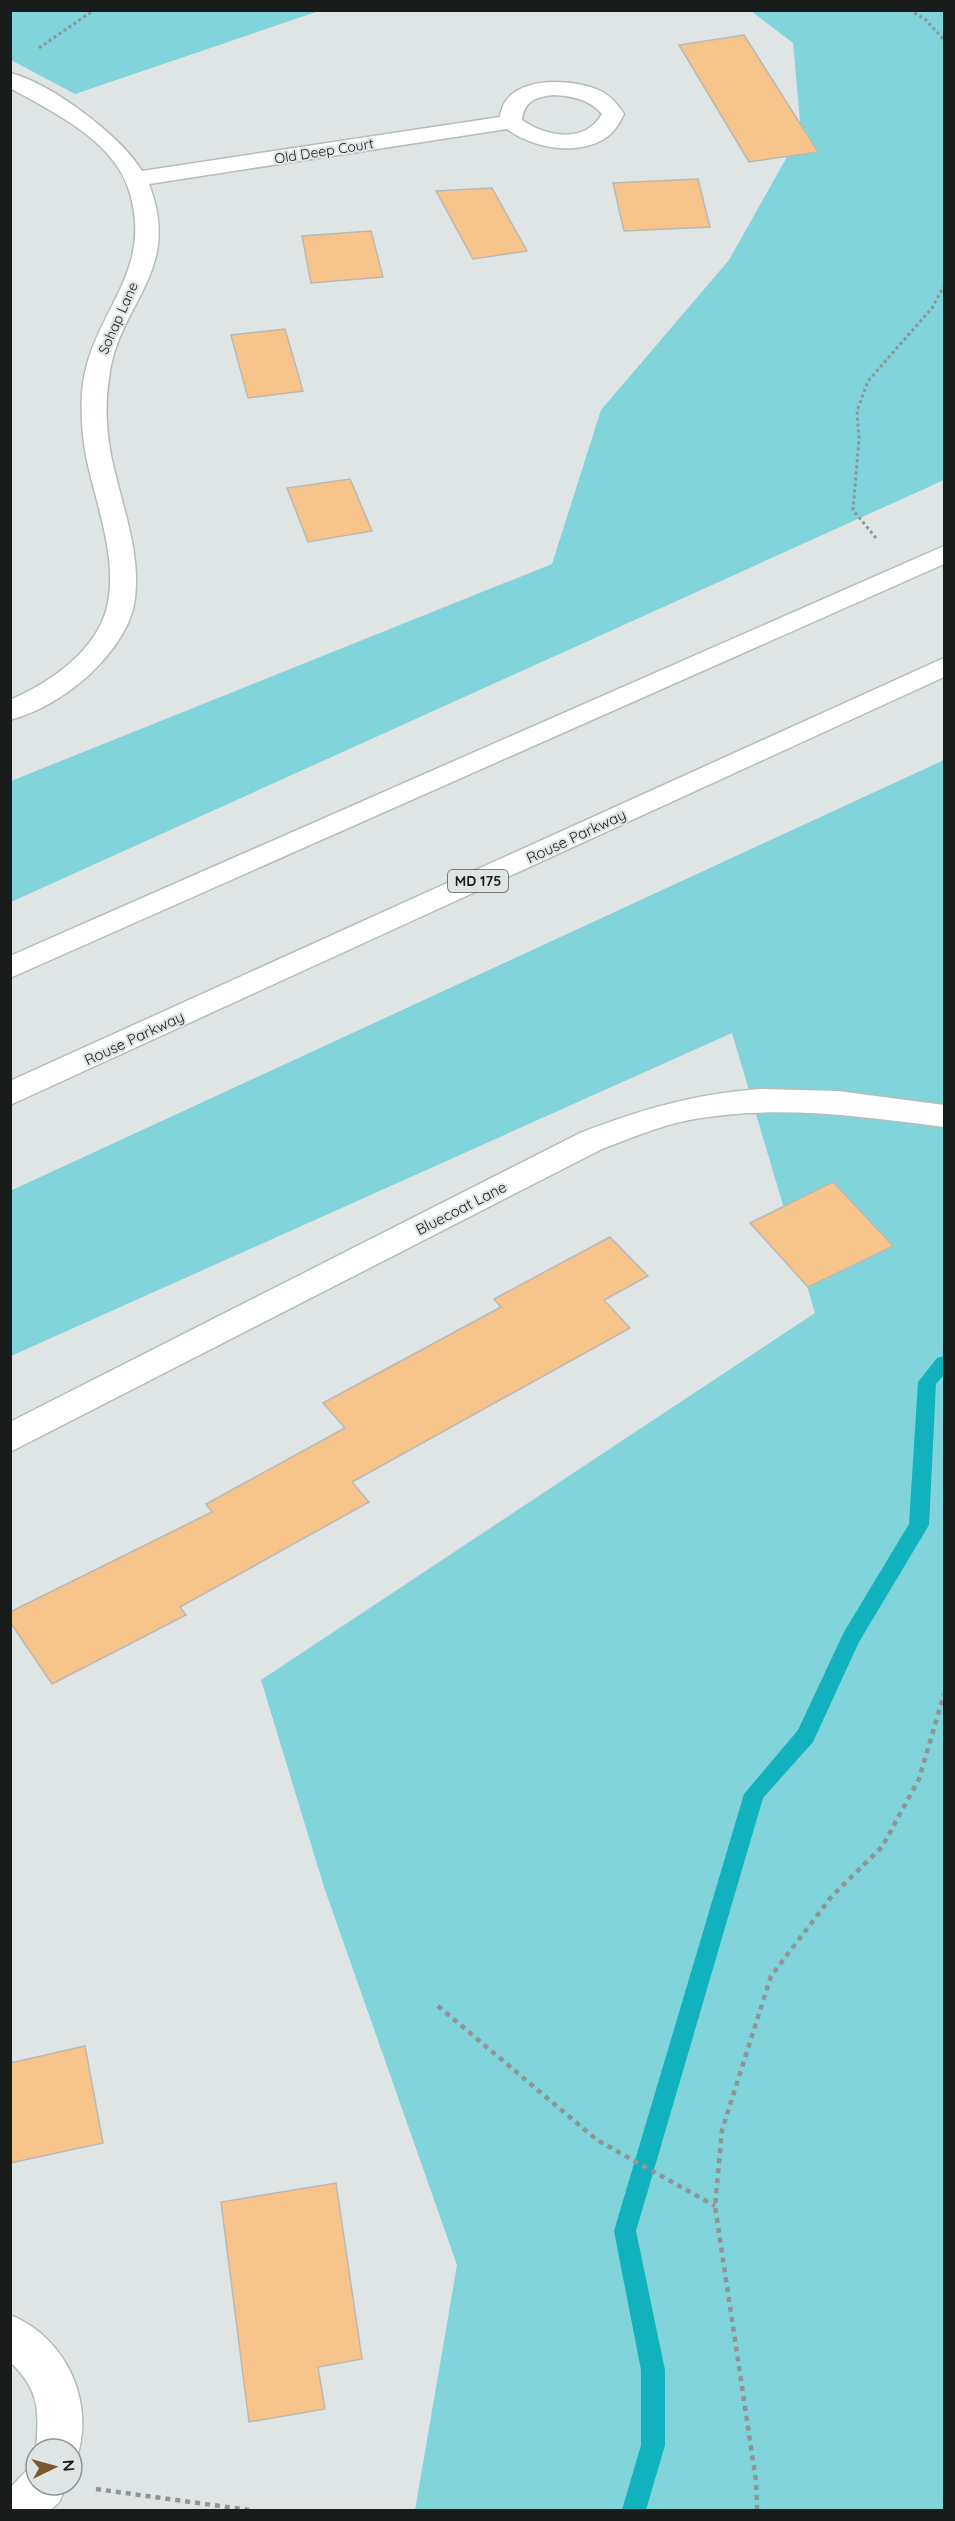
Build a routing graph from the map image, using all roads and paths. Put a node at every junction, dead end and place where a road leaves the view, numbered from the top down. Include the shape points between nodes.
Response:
1 (94, 10) edge
2 (909, 10) edge
3 (945, 40) edge
4 (38, 49) dead end
5 (10, 80) edge
6 (511, 122) dead end
7 (136, 179) junction
8 (945, 286) edge
9 (878, 541) dead end
10 (945, 554) edge
11 (945, 667) edge
12 (10, 711) edge
13 (10, 968) edge
14 (10, 1094) edge
15 (945, 1116) edge
16 (10, 1438) edge
17 (945, 1694) edge
18 (438, 2006) dead end
19 (715, 2206) junction
20 (10, 2336) edge
21 (60, 2437) edge
22 (91, 2489) dead end
23 (33, 2497) edge
24 (21, 2511) edge
25 (249, 2511) edge
26 (757, 2511) edge

1 - 4 path
2 - 3 path via 925,19
5 - 7 street, Sohap Lane via 64,109 97,133
6 - 7 street, Old Deep Court
7 - 12 street, Sohap Lane via 143,203 147,251 97,371 95,435 123,583 118,617 97,650 69,680
8 - 9 path via 932,308 868,381 857,411 859,439 853,510
10 - 13 street
11 - 14 street, Rouse Parkway / MD 175
15 - 16 street, Bluecoat Lane via 905,1108 770,1101 656,1117 591,1141
17 - 19 path via 919,1779 882,1847 832,1896 771,1976 722,2130
18 - 19 path via 597,2140
19 - 26 path via 756,2481
20 - 21 street via 38,2357 55,2385 62,2418
22 - 25 path
23 - 24 street

